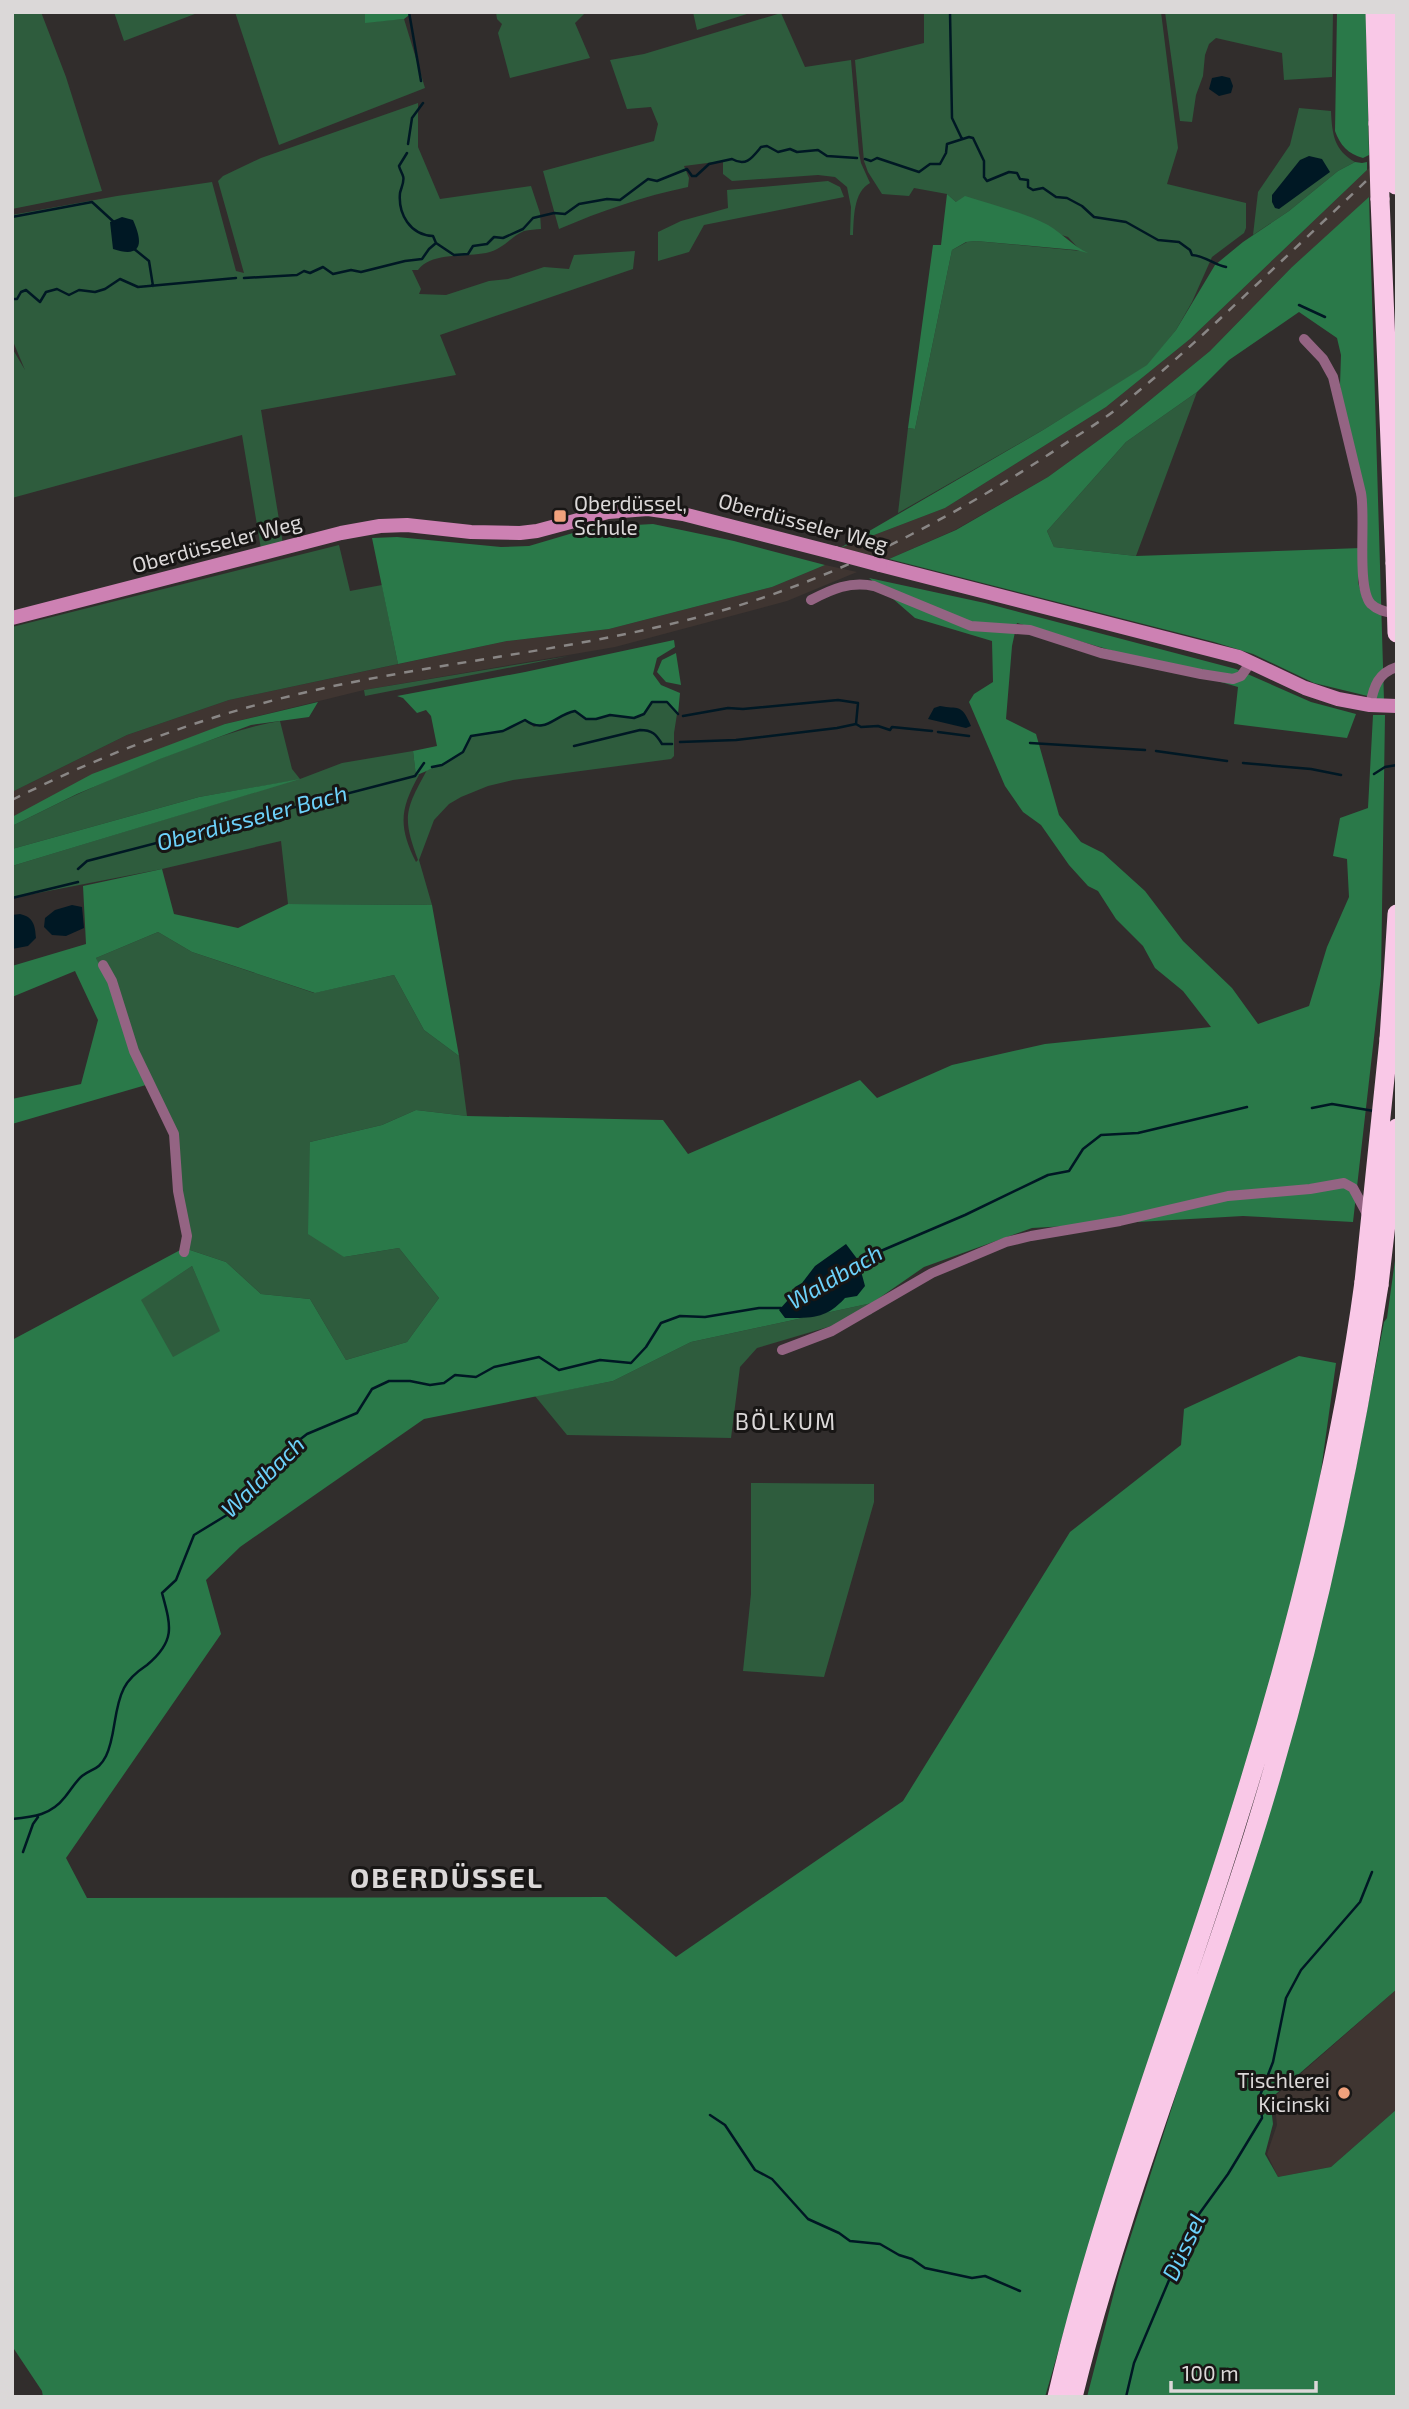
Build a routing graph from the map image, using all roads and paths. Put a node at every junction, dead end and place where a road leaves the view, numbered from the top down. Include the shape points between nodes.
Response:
1 (1375, 12) edge
2 (1392, 12) edge
3 (1396, 185) edge
4 (1388, 199) edge
5 (1304, 340) dead end
6 (811, 600) dead end
7 (1397, 614) edge
8 (12, 618) edge
9 (1397, 633) edge
10 (1251, 662) junction
11 (1397, 667) edge
12 (1370, 705) junction
13 (1397, 706) edge
14 (1397, 914) edge
15 (103, 965) dead end
16 (1397, 1128) edge
17 (1397, 1223) edge
18 (184, 1252) dead end
19 (1371, 1284) junction
20 (782, 1350) dead end
21 (1057, 2397) edge
22 (1073, 2397) edge

1 - 4 highway, bridge via 1378,124
2 - 3 highway, bridge
3 - 4 highway
4 - 9 highway, bridge
5 - 7 street via 1333,377 1364,507 1363,580 1368,600 1378,609
6 - 10 street, Oberdüsseler Weg via 840,586 865,584 971,626 1030,630 1115,656 1201,674 1233,679
8 - 10 street, Oberdüsseler Weg, bridge via 380,526 511,534 608,512 656,510 835,552
10 - 12 street, Oberdüsseler Weg via 1305,688
11 - 12 street via 1379,678
12 - 13 street, Oberdüsseler Weg
14 - 19 highway, bridge
15 - 18 street via 134,1051 174,1133 187,1236
16 - 19 highway, bridge
17 - 20 street via 1378,1220 1366,1212 1353,1188 1344,1183 1228,1196 1031,1236 932,1273 832,1331
19 - 21 highway via 1307,1579 1278,1686 1093,2261
19 - 22 highway via 1362,1391 1291,1706 1254,1833 1108,2270

